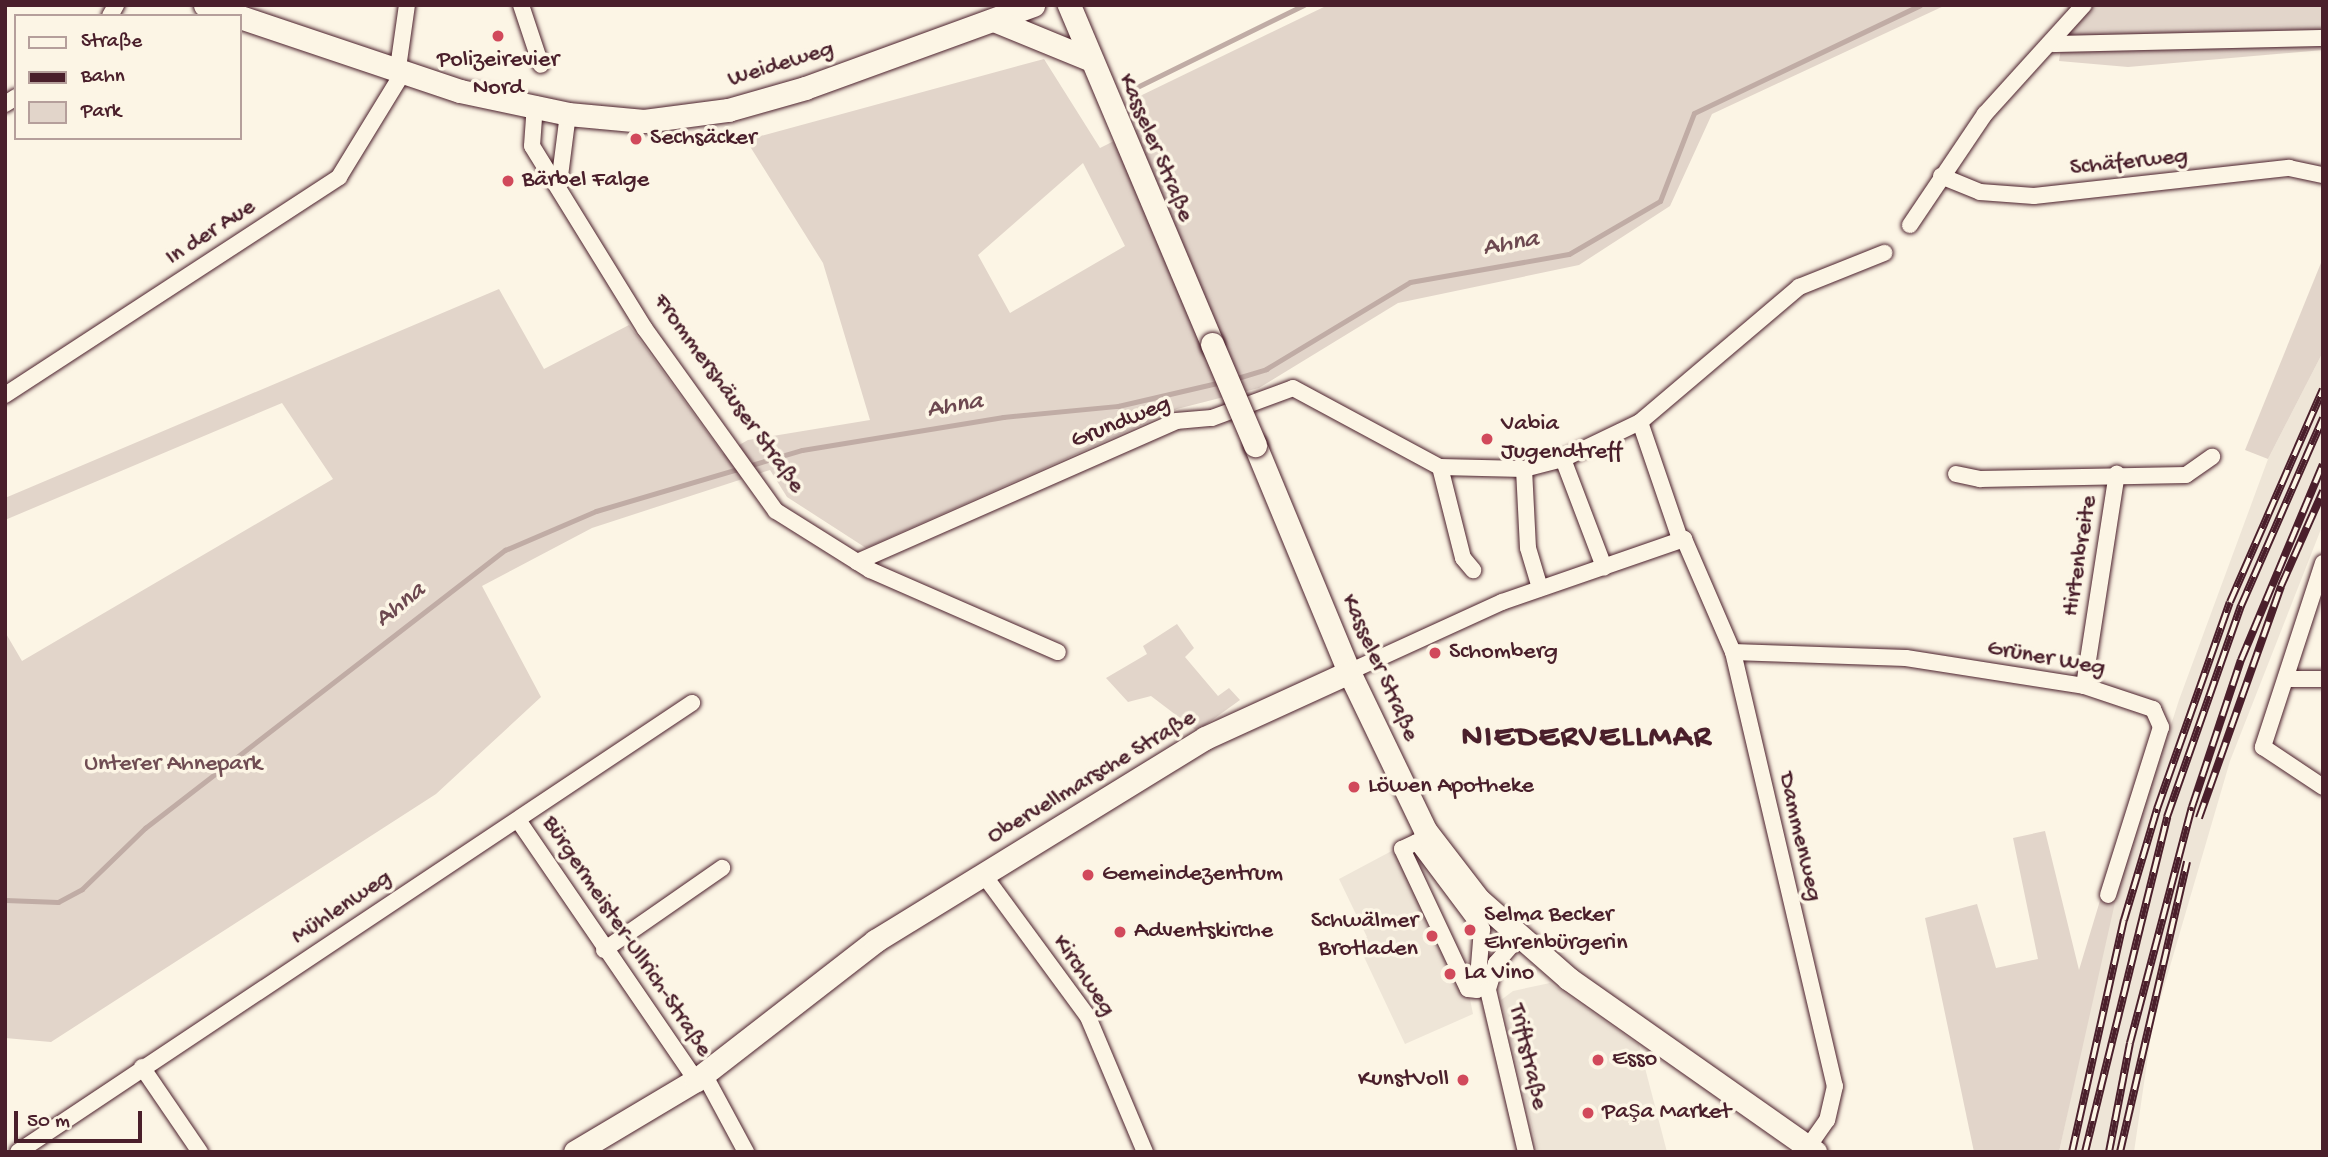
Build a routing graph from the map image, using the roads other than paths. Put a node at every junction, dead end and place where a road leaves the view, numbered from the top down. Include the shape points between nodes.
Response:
1 (205, 5) edge
2 (407, 5) edge
3 (522, 5) edge
4 (1033, 5) edge
5 (1069, 5) edge
6 (2084, 5) edge
7 (232, 14) edge
8 (242, 17) edge
9 (995, 20) junction
10 (2323, 38) edge
11 (2053, 44) junction
12 (1089, 59) junction
13 (541, 65) dead end
14 (401, 70) junction
15 (535, 104) junction
16 (568, 114) junction
17 (2323, 175) edge
18 (1941, 176) junction
19 (559, 184) junction
20 (1910, 225) dead end
21 (1884, 253) dead end
22 (5, 396) edge
23 (1640, 422) junction
24 (2212, 457) dead end
25 (1563, 459) junction
26 (1440, 467) junction
27 (1524, 469) junction
28 (1956, 474) dead end
29 (2117, 474) junction
30 (1682, 539) junction
31 (857, 562) junction
32 (2323, 563) edge
33 (1604, 566) junction
34 (1473, 570) dead end
35 (1540, 588) junction
36 (1058, 652) dead end
37 (1733, 652) junction
38 (1349, 672) junction
39 (2288, 679) junction
40 (2323, 679) edge
41 (2084, 686) junction
42 (692, 703) dead end
43 (2323, 787) edge
44 (518, 820) junction
45 (1410, 845) joint
46 (722, 868) dead end
47 (983, 874) junction
48 (2108, 895) dead end
49 (1517, 939) junction
50 (604, 950) junction
51 (142, 1067) junction
52 (700, 1077) junction
53 (1809, 1150) edge
54 (18, 1152) edge
55 (200, 1152) edge
56 (575, 1152) edge
57 (747, 1152) edge
58 (1145, 1152) edge
59 (1526, 1152) edge

1 - 7 main road
2 - 14 street
3 - 13 street
4 - 9 main road, Weideweg
5 - 12 main road, Kasseler Straße
6 - 11 street
8 - 14 main road
9 - 12 main road, Kasseler Straße
9 - 16 main road, Weideweg via 727,110 644,121
10 - 11 street
11 - 18 street via 1984,114
12 - 38 main road, Kasseler Straße, bridge
14 - 15 main road via 460,91
14 - 22 street, In der Aue via 339,177
15 - 16 main road, Weideweg
15 - 19 street, Frommershäuser Straße via 532,146
16 - 19 street
17 - 18 street, Schäferweg via 2289,167 2034,196 1980,191
18 - 20 street
19 - 31 street, Frommershäuser Straße via 645,329 776,511
21 - 23 street via 1799,287
23 - 25 street
23 - 30 street, Dammenweg
24 - 29 street, Hirtenbreite via 2186,475
25 - 27 street
25 - 33 street
26 - 27 street
26 - 31 street, Grundweg via 1293,388 1212,418 1176,421
26 - 34 street via 1462,558
27 - 35 street via 1528,548
28 - 29 street, Hirtenbreite via 1980,479
29 - 41 street, Hirtenbreite
30 - 33 street, Obervellmarsche Straße
30 - 37 street, Dammenweg
31 - 36 street, Frommershäuser Straße
32 - 39 street
33 - 35 street, Obervellmarsche Straße
35 - 38 street, Obervellmarsche Straße
37 - 41 street, Grüner Weg via 1906,658
37 - 53 street, Dammenweg via 1835,1086 1826,1120
38 - 47 main road, Obervellmarsche Straße via 1216,732
38 - 49 main road, Kasseler Straße via 1425,830
39 - 40 street
39 - 43 street via 2263,747
41 - 48 street, Grüner Weg via 2138,700 2153,709 2161,727
42 - 44 street, Mühlenweg
44 - 50 street, Bürgermeister-Ullrich-Straße
44 - 51 street, Mühlenweg
45 - 45 street via 1417,842 1482,929 1477,990 1468,989 1402,849
46 - 50 street
47 - 52 main road, Obervellmarsche Straße via 826,974
47 - 58 street, Kirchweg via 1088,1017
49 - 53 main road, Kasseler Straße
49 - 59 street, Triftstraße via 1496,963 1488,990
50 - 52 street, Bürgermeister-Ullrich-Straße
51 - 54 street, Mühlenweg
51 - 55 street
52 - 56 main road, Obervellmarsche Straße
52 - 57 street, Bürgermeister-Ullrich-Straße

